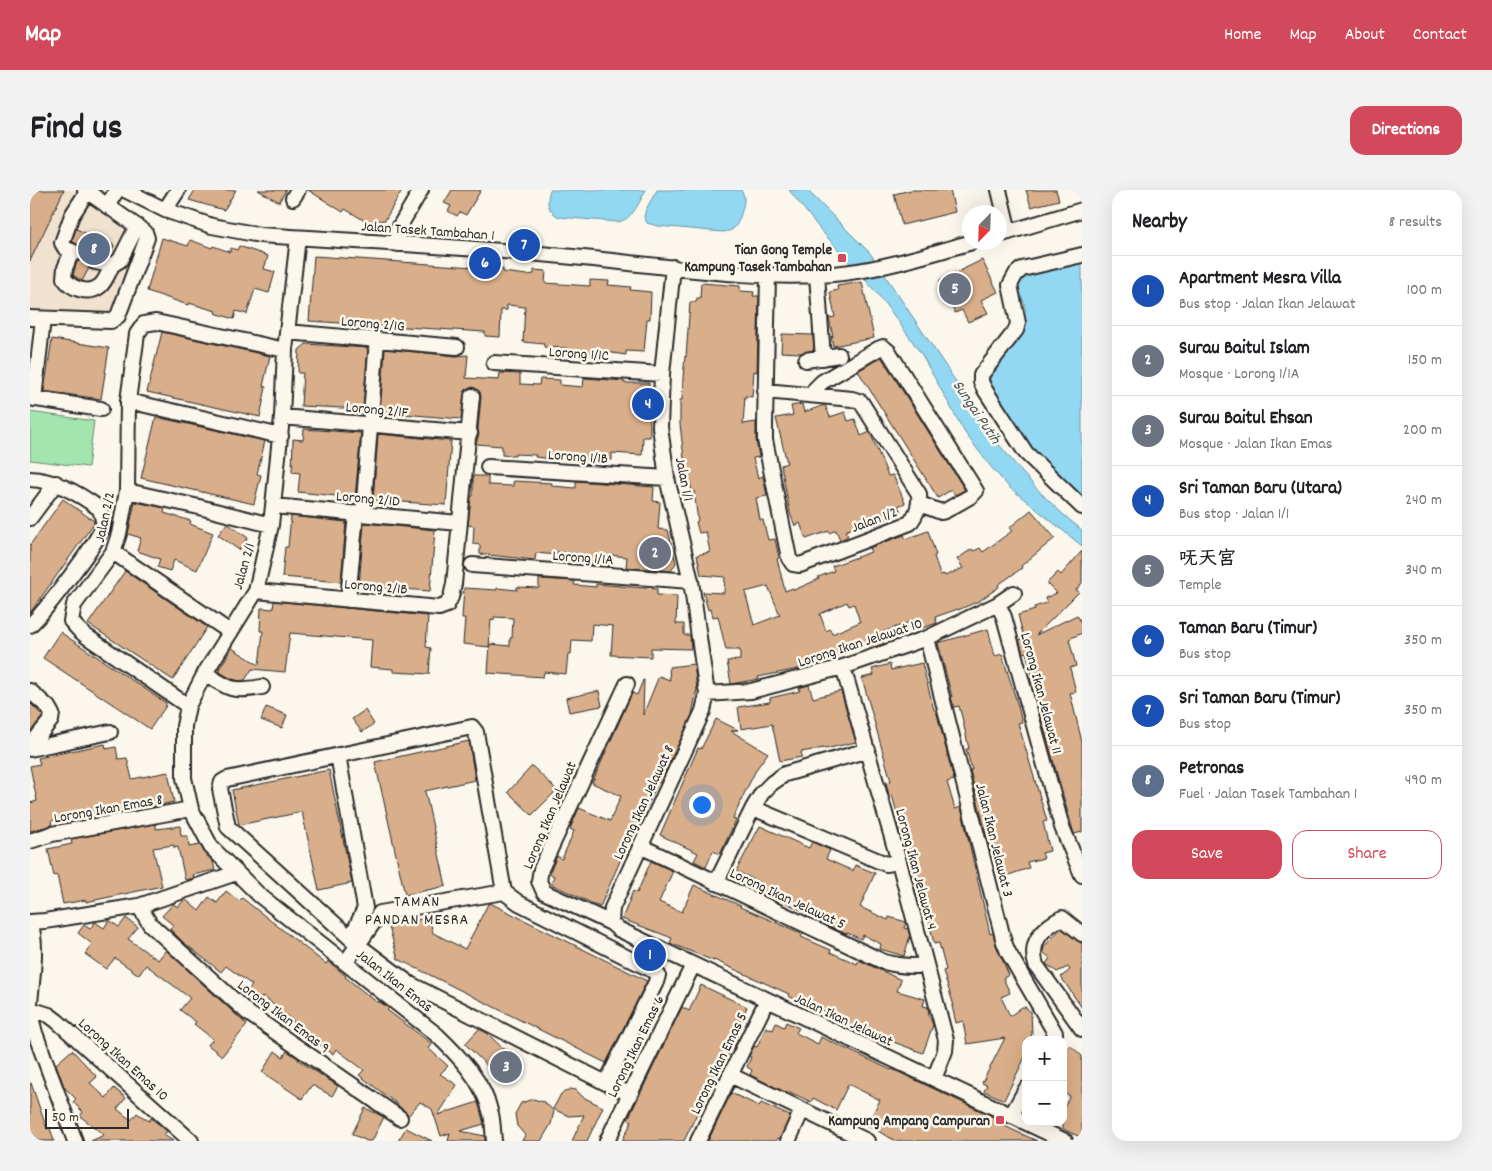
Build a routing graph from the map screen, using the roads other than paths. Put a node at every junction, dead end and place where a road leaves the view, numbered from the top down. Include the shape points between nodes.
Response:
1 (117, 190) edge
2 (125, 190) edge
3 (178, 190) edge
4 (422, 190) edge
5 (998, 190) edge
6 (86, 191) edge
7 (1000, 205) edge
8 (107, 206) junction
9 (165, 210) junction
10 (1082, 210) edge
11 (137, 226) junction
12 (1007, 233) edge
13 (298, 238) junction
14 (398, 244) junction
15 (962, 245) edge
16 (1082, 255) edge
17 (95, 262) tunnel mouth
18 (112, 264) junction
19 (673, 267) junction
20 (768, 275) junction
21 (817, 275) junction
22 (37, 319) edge
23 (287, 332) junction
24 (377, 340) junction
25 (457, 347) dead end
26 (285, 350) junction
27 (839, 355) dead end
28 (823, 358) junction
29 (806, 360) dead end
30 (494, 363) dead end
31 (662, 374) junction
32 (766, 391) junction
33 (813, 395) junction
34 (472, 396) dead end
35 (32, 399) edge
36 (128, 401) junction
37 (101, 409) dead end
38 (282, 417) junction
39 (370, 425) junction
40 (470, 433) junction
41 (280, 436) junction
42 (488, 467) dead end
43 (667, 478) junction
44 (30, 479) edge
45 (56, 482) junction
46 (127, 491) junction
47 (920, 504) junction
48 (273, 506) junction
49 (1082, 507) edge
50 (360, 513) junction
51 (30, 518) edge
52 (459, 523) junction
53 (271, 525) junction
54 (113, 552) junction
55 (472, 565) dead end
56 (691, 581) junction
57 (256, 591) junction
58 (1014, 593) dead end
59 (348, 600) junction
60 (998, 604) junction
61 (30, 625) edge
62 (230, 632) junction
63 (927, 638) junction
64 (843, 667) junction
65 (205, 673) junction
66 (627, 684) dead end
67 (262, 687) dead end
68 (30, 692) edge
69 (707, 694) junction
70 (188, 706) junction
71 (110, 732) dead end
72 (30, 748) edge
73 (868, 750) junction
74 (338, 755) junction
75 (753, 808) junction
76 (192, 809) junction
77 (30, 841) edge
78 (640, 846) junction
79 (899, 862) junction
80 (236, 873) junction
81 (1082, 875) edge
82 (716, 883) junction
83 (504, 892) junction
84 (139, 906) junction
85 (30, 922) edge
86 (611, 923) junction
87 (1082, 934) edge
88 (354, 941) junction
89 (598, 942) junction
90 (346, 962) junction
91 (693, 965) junction
92 (926, 965) junction
93 (767, 1000) junction
94 (30, 1003) edge
95 (30, 1009) edge
96 (30, 1013) edge
97 (1082, 1029) edge
98 (1054, 1036) edge
99 (730, 1075) junction
100 (934, 1080) junction
101 (606, 1082) junction
102 (630, 1094) junction
103 (1022, 1096) edge
104 (802, 1110) junction
105 (1011, 1116) junction
106 (400, 1118) dead end
107 (75, 1141) edge
108 (191, 1141) edge
109 (494, 1141) edge
110 (607, 1141) edge
111 (698, 1141) edge
112 (788, 1141) edge
113 (867, 1141) edge
114 (1065, 1141) edge

1 - 8 street
2 - 9 street, Jalan Tasek Tambahan 1
3 - 9 street
4 - 14 street via 398,229
5 - 7 street
6 - 8 street
6 - 18 street via 64,233 62,243 74,252 65,268 64,278 71,286 93,290 100,286
8 - 11 street
9 - 13 street, Jalan Tasek Tambahan 1 via 212,226
10 - 12 street
11 - 18 street via 120,260
11 - 22 street via 145,232 146,245 114,320
13 - 14 street, Jalan Tasek Tambahan 1
13 - 23 street, Jalan 2/1
14 - 19 street, Jalan Tasek Tambahan 1
15 - 21 street, Jalan Tasek Tambahan 1 via 881,266
16 - 49 street via 1022,269 1016,274 1010,285 1018,316 1016,330 981,375 985,390 1026,453
17 - 18 street
19 - 20 street, Jalan Tasek Tambahan 1
19 - 31 street, Jalan 1/1
20 - 21 street, Jalan Tasek Tambahan 1
20 - 32 street, Jalan 1/2
21 - 28 street
22 - 35 street
23 - 24 street, Lorong 2/1G
23 - 26 street, Jalan 2/1
24 - 25 street, Lorong 2/1G
24 - 39 street
26 - 36 street, Jalan 2/2 via 156,322 144,324 138,334
26 - 38 street, Jalan 2/1
27 - 28 street
28 - 29 street
30 - 31 street, Lorong 1/1C
31 - 43 street, Jalan 1/1 via 660,427
32 - 33 street
32 - 47 street, Jalan 1/2 via 766,440 789,558 793,564 800,565 910,523
33 - 47 street via 860,402 919,494
33 - 47 street via 822,382 878,349 883,347 889,352 976,491 941,512
34 - 40 street
35 - 37 street
36 - 41 street
36 - 46 street, Jalan 2/2
38 - 39 street, Lorong 2/1F
38 - 41 street, Jalan 2/1
39 - 40 street, Lorong 2/1F
39 - 50 street
40 - 52 street
41 - 48 street, Jalan 2/1
42 - 43 street, Lorong 1/1B
43 - 56 street, Jalan 1/1
44 - 45 street
45 - 51 street
45 - 61 street via 100,509 103,525 61,590
46 - 53 street
46 - 54 street, Jalan 2/2
48 - 50 street, Lorong 2/1D
48 - 53 street, Jalan 2/1
50 - 52 street, Lorong 2/1D
50 - 59 street
52 - 59 street, Lorong 2/1B via 454,584 447,605 440,608
53 - 57 street, Jalan 2/1
54 - 62 street
54 - 70 street, Jalan 2/2 via 74,605 71,621 86,636
55 - 56 street, Lorong 1/1A
56 - 69 street, Jalan 1/1
57 - 59 street, Lorong 2/1B
57 - 62 street, Jalan 2/1
58 - 60 street, Lorong Ikan Jelawat 10
60 - 63 street, Lorong Ikan Jelawat 10
60 - 81 street, Lorong Ikan Jelawat 11 via 1062,827
62 - 65 street, Jalan 2/1
63 - 64 street, Lorong Ikan Jelawat 10
63 - 98 street, Jalan Ikan Jelawat 3 via 1004,942
64 - 69 street, Lorong Ikan Jelawat 10 via 751,691
64 - 73 street, Lorong Ikan Jelawat 4
65 - 67 street via 232,689
65 - 70 street, Jalan 2/1
66 - 86 street, Lorong Ikan Jelawat via 538,875 544,892
68 - 72 street via 52,714
69 - 78 street, Lorong Ikan Jelawat 8 via 703,711
70 - 76 street, Jalan 2/1 via 184,726 184,778
71 - 72 street
73 - 75 street via 785,774 767,788
73 - 79 street, Lorong Ikan Jelawat 4
74 - 83 street via 472,727 476,732
74 - 88 street via 365,908
74 - 88 street via 227,779 220,788 228,827
75 - 79 street via 886,864
75 - 82 street
76 - 77 street, Lorong Ikan Emas 8 via 52,834
76 - 80 street, Jalan 2/1 via 210,847
78 - 82 street, Lorong Ikan Jelawat 5
78 - 86 street, Lorong Ikan Jelawat 8 via 612,908
79 - 92 street, Lorong Ikan Jelawat 4
80 - 84 street
80 - 90 street, Jalan Ikan Emas via 259,895
82 - 92 street, Lorong Ikan Jelawat 5 via 884,962 911,967
83 - 88 street via 380,913
83 - 89 street via 519,903
84 - 85 street
84 - 106 street, Lorong Ikan Emas 9 via 150,924 248,1014
85 - 94 street via 33,944
86 - 89 street
86 - 91 street, Jalan Ikan Jelawat
87 - 97 street via 1062,918 1053,922 1037,940 1033,957
88 - 90 street
88 - 101 street via 410,984
89 - 101 street via 658,975
90 - 109 street, Jalan Ikan Emas via 457,1054 486,1097 492,1115
91 - 93 street, Jalan Ikan Jelawat
91 - 102 street, Lorong Ikan Emas 6
92 - 100 street, Lorong Ikan Jelawat 4 via 946,1040
93 - 99 street, Lorong Ikan Emas 5
93 - 100 street, Jalan Ikan Jelawat
95 - 108 street, Lorong Ikan Emas 10 via 57,1021
96 - 107 street
99 - 104 street
99 - 111 street, Lorong Ikan Emas 5
100 - 105 street, Jalan Ikan Jelawat
101 - 102 street
102 - 110 street, Lorong Ikan Emas 6
103 - 105 street
104 - 112 street
104 - 113 street
105 - 114 street, Jalan Ikan Jelawat

